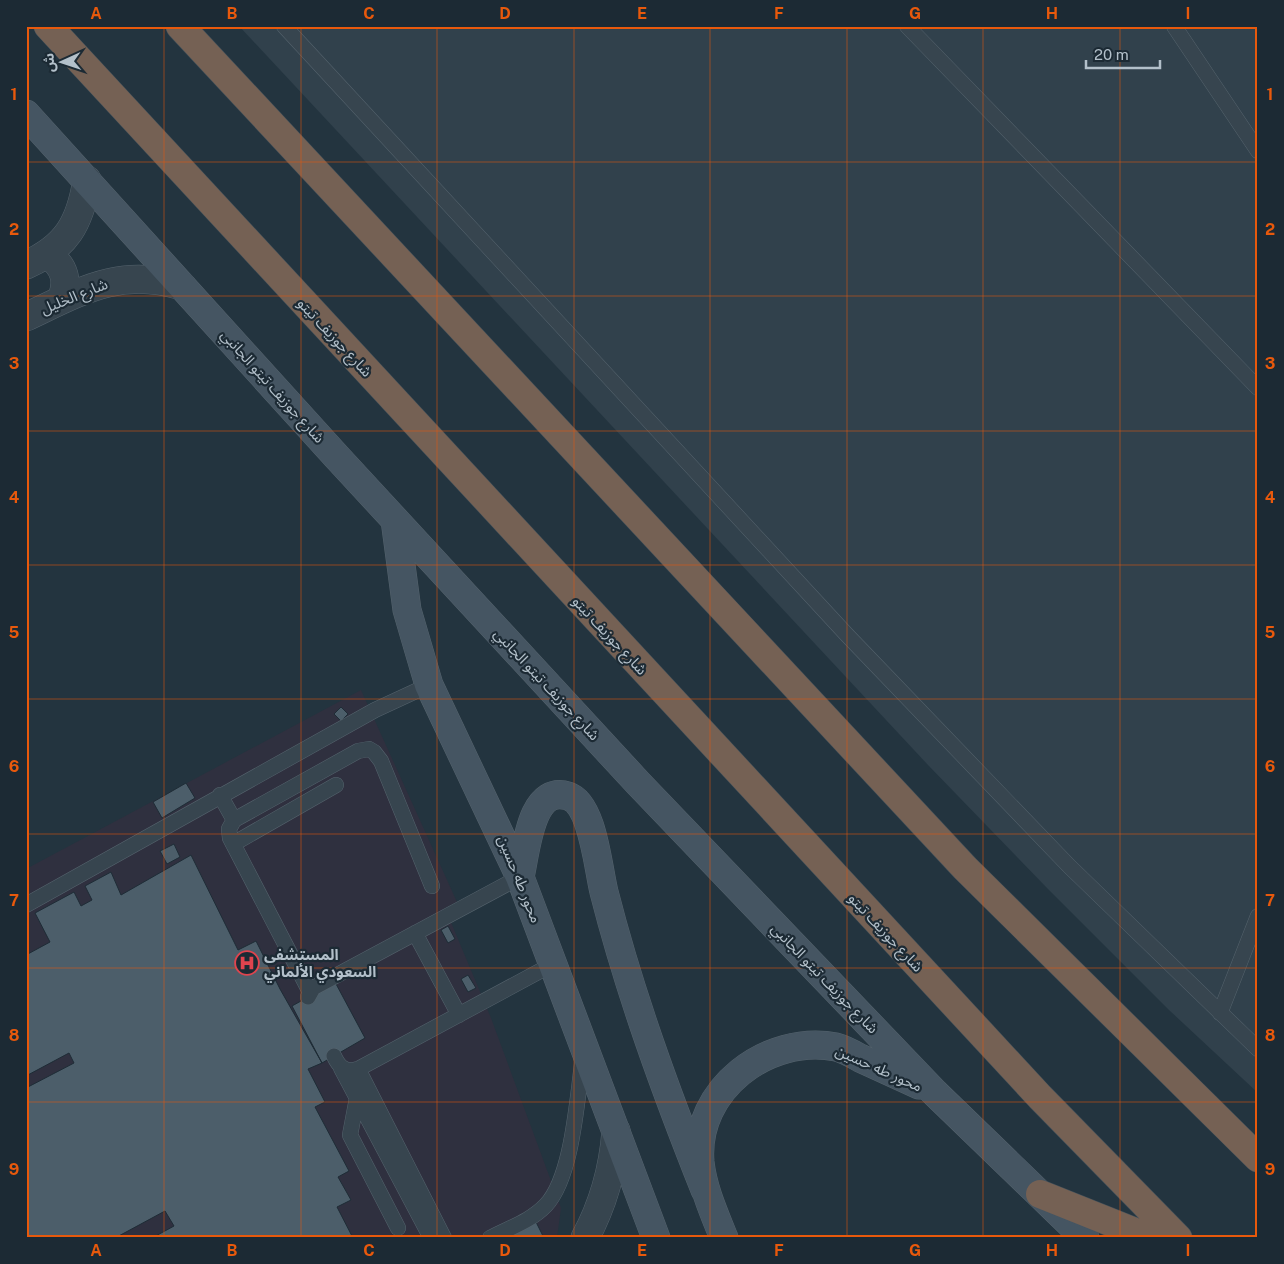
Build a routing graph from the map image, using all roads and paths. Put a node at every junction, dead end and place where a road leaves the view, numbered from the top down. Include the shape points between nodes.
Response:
1 (48, 26) edge
2 (180, 26) edge
3 (284, 26) edge
4 (907, 26) edge
5 (1174, 26) edge
6 (26, 114) edge
7 (1258, 151) edge
8 (86, 180) junction
9 (37, 260) edge
10 (182, 286) junction
11 (61, 300) junction
12 (26, 317) edge
13 (1258, 388) edge
14 (395, 520) junction
15 (429, 685) junction
16 (336, 785) dead end
17 (220, 795) junction
18 (234, 820) junction
19 (233, 844) junction
20 (520, 877) junction
21 (432, 886) dead end
22 (26, 905) edge
23 (1258, 916) edge
24 (416, 933) junction
25 (553, 964) junction
26 (1220, 1013) junction
27 (459, 1015) junction
28 (584, 1046) junction
29 (1258, 1049) edge
30 (358, 1069) junction
31 (935, 1093) junction
32 (357, 1098) junction
33 (616, 1131) junction
34 (1258, 1158) edge
35 (705, 1190) junction
36 (1040, 1194) junction
37 (398, 1228) dead end
38 (431, 1238) edge
39 (444, 1238) edge
40 (490, 1238) edge
41 (585, 1238) edge
42 (656, 1238) edge
43 (724, 1238) edge
44 (1085, 1238) edge
45 (1150, 1238) edge
46 (1178, 1238) edge

1 - 46 highway, شارع جوزيف تيتو via 924,973
2 - 34 highway via 965,868
3 - 26 lane via 847,635 1069,866
4 - 13 lane
5 - 7 lane
6 - 8 street, شارع جوزيف تيتو الجانبي
8 - 9 street via 84,199 70,232
8 - 10 street, شارع جوزيف تيتو الجانبي
9 - 11 street via 61,267 66,283
10 - 11 street, شارع الخليل via 148,278 113,280
10 - 14 street, شارع جوزيف تيتو الجانبي
11 - 12 street, شارع الخليل
14 - 15 street, محور طه حسين via 408,610
14 - 31 street, شارع جوزيف تيتو الجانبي via 638,783
15 - 17 lane via 375,710
15 - 20 street, محور طه حسين
16 - 19 lane
17 - 18 lane
17 - 22 lane
18 - 19 lane via 229,834
18 - 21 lane via 327,768 369,750 381,761
19 - 24 lane via 309,995 313,988
20 - 24 lane
20 - 25 street, محور طه حسين
20 - 35 street via 534,814 542,802 553,796 567,796 579,802 586,814 604,891 649,1042
23 - 26 lane
24 - 27 lane
25 - 27 lane
25 - 28 street, محور طه حسين
26 - 29 lane
27 - 30 lane
28 - 33 street, محور طه حسين
28 - 40 lane via 566,1169 557,1191 532,1217
30 - 32 lane via 347,1070 337,1062
30 - 39 lane
31 - 35 street, محور طه حسين via 838,1047 809,1044 780,1049 753,1061 731,1080 714,1104 703,1131 700,1161
31 - 36 street, شارع جوزيف تيتو الجانبي
32 - 37 lane via 350,1135
32 - 38 lane
33 - 41 street via 604,1198
33 - 42 street, محور طه حسين
35 - 43 street, محور طه حسين
36 - 44 street, شارع جوزيف تيتو الجانبي
36 - 45 highway

